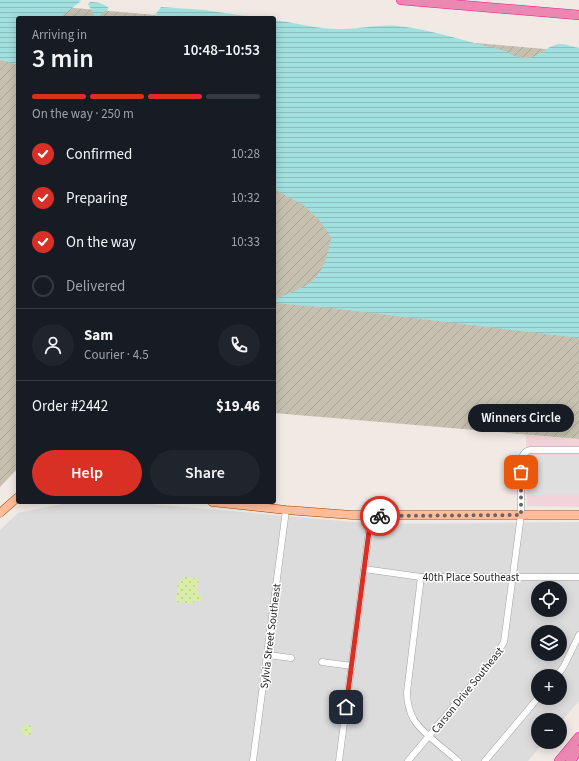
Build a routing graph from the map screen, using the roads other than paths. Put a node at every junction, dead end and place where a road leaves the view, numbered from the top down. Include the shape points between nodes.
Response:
1 (401, 0) edge
2 (579, 15) edge
3 (579, 450) edge
4 (16, 499) edge
5 (230, 504) edge
6 (286, 510) junction
7 (0, 513) edge
8 (521, 515) junction
9 (579, 515) edge
10 (371, 516) junction
11 (364, 569) junction
12 (421, 577) junction
13 (513, 577) junction
14 (579, 577) edge
15 (579, 635) edge
16 (268, 655) junction
17 (291, 658) dead end
18 (322, 662) dead end
19 (352, 666) junction
20 (562, 669) edge
21 (532, 705) edge
22 (429, 736) junction
23 (579, 737) edge
24 (579, 750) edge
25 (254, 761) edge
26 (339, 761) edge
27 (408, 761) edge
28 (458, 761) edge
29 (485, 761) edge
30 (559, 761) edge
31 (570, 761) edge

1 - 2 highway
3 - 8 street, Carson Drive Southeast via 534,449 525,452 521,461
4 - 7 main road
5 - 6 main road
6 - 10 main road
6 - 16 street, Sylvia Street Southeast
8 - 9 main road
8 - 10 main road
8 - 13 street, Carson Drive Southeast
10 - 11 street
11 - 12 street, 40th Place Southeast
11 - 19 street
12 - 13 street, 40th Place Southeast
12 - 22 street via 407,701 414,720
13 - 14 street, 40th Place Southeast
13 - 22 street, Carson Drive Southeast via 506,636 501,649
15 - 20 street
16 - 17 street
16 - 25 street, Sylvia Street Southeast
18 - 19 street
19 - 26 street
21 - 29 street
22 - 27 street, Carson Drive Southeast
22 - 28 street
23 - 30 highway
24 - 31 highway

